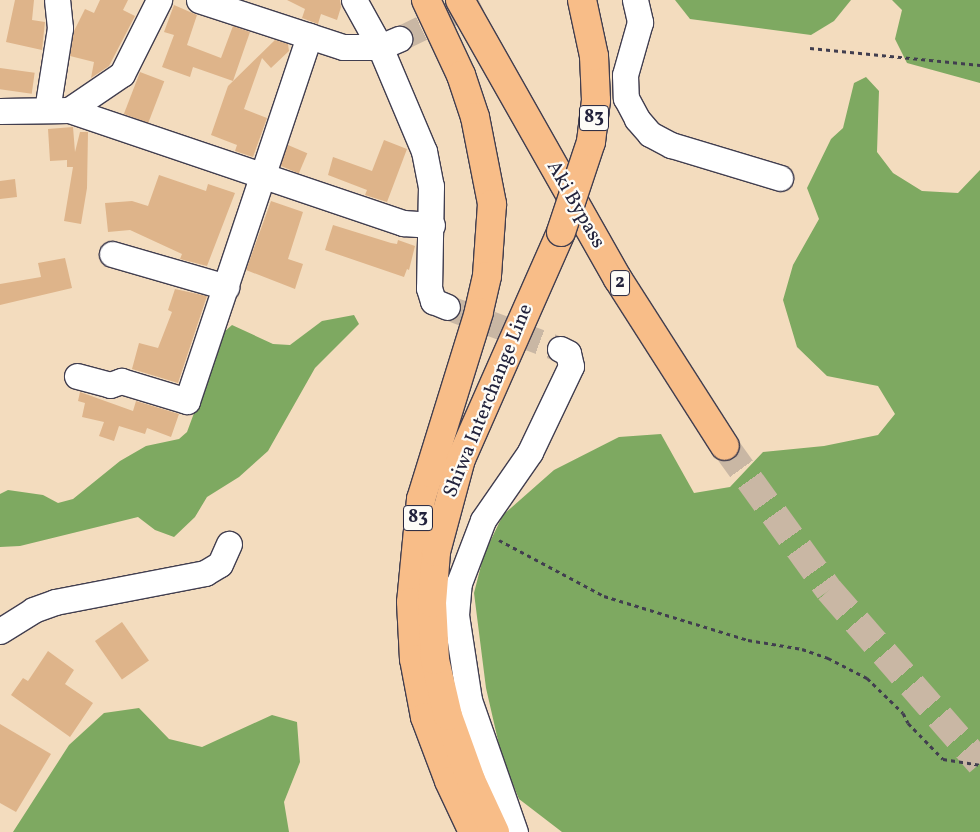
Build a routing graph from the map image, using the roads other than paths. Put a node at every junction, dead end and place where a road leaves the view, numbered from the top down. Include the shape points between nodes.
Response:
1 (57, 0) edge
2 (159, 0) edge
3 (199, 0) edge
4 (354, 0) edge
5 (426, 0) edge
6 (460, 0) edge
7 (471, 0) edge
8 (582, 0) edge
9 (635, 0) edge
10 (309, 36) junction
11 (389, 43) junction
12 (58, 110) junction
13 (0, 111) edge
14 (524, 115) junction
15 (263, 175) junction
16 (780, 178) dead end
17 (432, 225) junction
18 (112, 254) dead end
19 (226, 287) junction
20 (447, 307) tunnel mouth
21 (560, 348) tunnel mouth
22 (78, 376) dead end
23 (725, 446) tunnel mouth
24 (229, 544) dead end
25 (0, 631) edge
26 (473, 832) edge
27 (495, 832) edge
28 (515, 832) edge

1 - 12 street via 60,28 51,70
2 - 12 street via 122,74
3 - 10 street
4 - 11 street
5 - 26 main road, Shiwa Interchange Line / 83 via 461,75 475,117 492,204 487,276 480,312 420,499 411,602 414,659 426,717 449,781
6 - 14 main road, Aki Bypass / 2
7 - 14 main road, Aki Bypass / 2
8 - 27 main road, Shiwa Interchange Line / 83, bridge via 594,56 596,100 591,142 561,232 461,459 436,552 432,603 435,660 448,716 471,780
9 - 16 street via 640,22 625,75 626,98 637,119 650,134 671,145
10 - 11 street via 343,47
10 - 15 street
11 - 17 street via 424,151 431,186
12 - 13 street
12 - 15 street
14 - 23 main road, Aki Bypass / 2 via 618,279
15 - 17 street via 402,223
15 - 19 street
17 - 20 street via 429,288 433,301
18 - 19 street
19 - 22 street via 187,401 121,381 110,385
21 - 28 street via 568,353 571,366 530,452 484,520 468,552 458,591 459,648 469,700
24 - 25 street via 220,564 205,573 55,602 33,610

